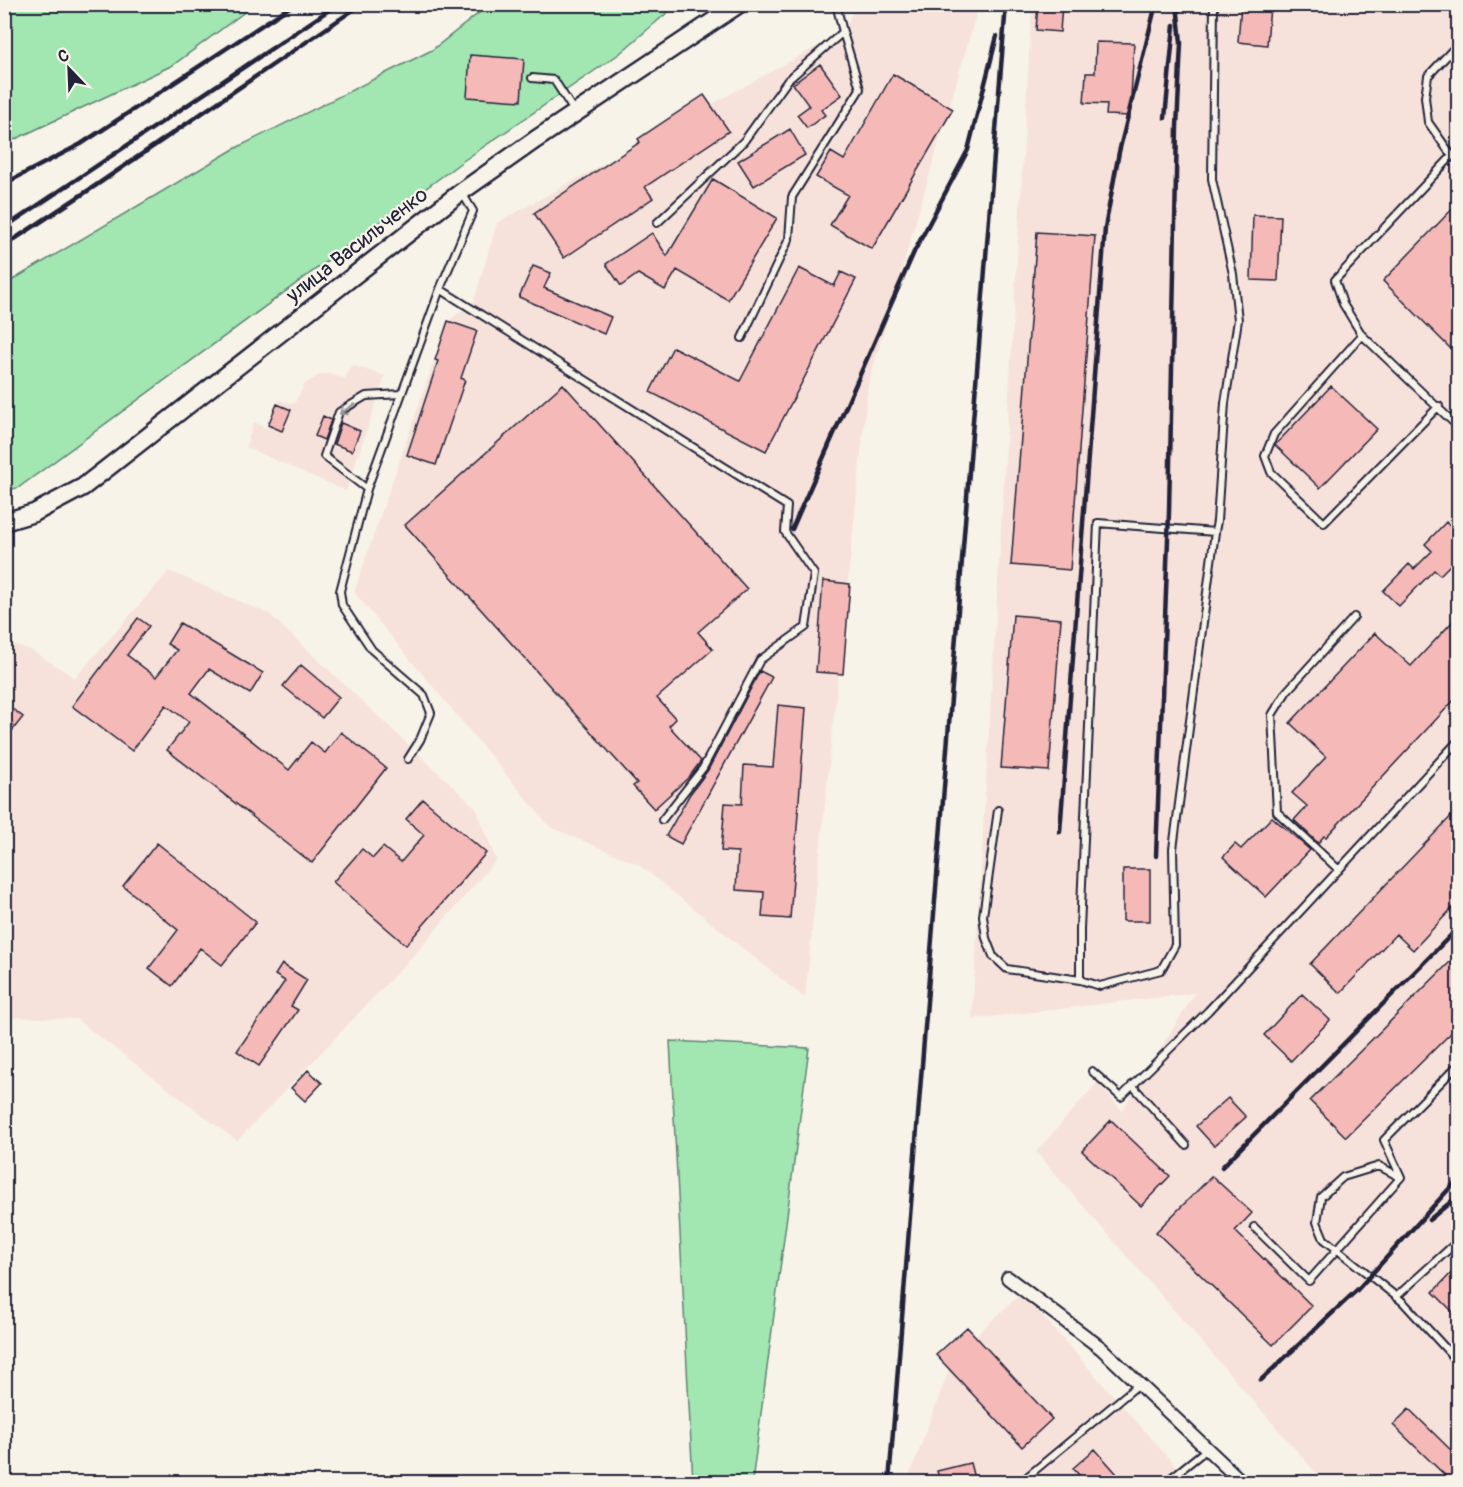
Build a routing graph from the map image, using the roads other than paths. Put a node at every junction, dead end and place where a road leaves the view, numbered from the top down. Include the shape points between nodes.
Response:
1 (739, 4) edge
2 (836, 4) edge
3 (1214, 4) edge
4 (843, 32) junction
5 (1458, 44) edge
6 (532, 78) dead end
7 (576, 113) junction
8 (461, 192) junction
9 (657, 223) dead end
10 (440, 290) junction
11 (1362, 335) junction
12 (742, 338) dead end
13 (401, 394) junction
14 (1439, 406) junction
15 (1458, 424) edge
16 (367, 489) junction
17 (4, 522) edge
18 (1215, 532) junction
19 (1354, 617) dead end
20 (1458, 741) edge
21 (408, 759) dead end
22 (998, 810) dead end
23 (662, 820) dead end
24 (1339, 870) junction
25 (1080, 980) junction
26 (1458, 1065) edge
27 (1092, 1071) dead end
28 (1132, 1085) junction
29 (1186, 1145) dead end
30 (1401, 1177) junction
31 (1254, 1227) dead end
32 (1458, 1241) edge
33 (1335, 1249) junction
34 (1008, 1278) dead end
35 (1396, 1297) junction
36 (1458, 1362) edge
37 (1139, 1384) junction
38 (1207, 1449) junction
39 (1030, 1482) edge
40 (1166, 1482) edge
41 (1242, 1482) edge

1 - 7 main road, улица Васильченко
2 - 4 lane
3 - 18 lane via 1212,179 1233,273 1238,320 1225,403
4 - 9 lane via 788,80 744,141
4 - 12 lane via 860,89 792,197 789,238
5 - 11 lane via 1428,76 1425,97 1428,122 1452,156 1335,280 1343,304
6 - 7 lane via 554,80
7 - 8 main road, улица Васильченко
8 - 10 lane via 473,212
8 - 17 main road, улица Васильченко via 83,487 34,513
10 - 13 lane
10 - 23 lane via 787,506 785,531 813,574 806,627 760,660 703,768
11 - 14 lane
11 - 14 lane via 1274,434 1264,456 1271,472 1324,523
13 - 16 lane
13 -> 16 lane via 366,396 339,412 324,456
14 - 15 lane
16 - 21 lane via 340,591 342,605 372,650 424,695 431,713
18 - 25 lane via 1173,849 1174,945 1161,970 1100,986
18 - 25 lane via 1098,523
19 - 24 lane via 1287,691 1272,714 1277,812
20 - 24 lane
22 - 25 lane via 983,916 993,956 1007,969
24 - 28 lane via 1208,1011
26 - 30 lane via 1384,1140
27 - 28 lane via 1121,1097
28 - 29 lane
30 - 33 lane
30 - 33 lane via 1379,1166 1343,1177 1321,1197 1317,1222 1324,1239
31 - 33 lane via 1308,1281
32 - 35 lane
33 - 35 lane
34 - 37 street via 1101,1348
35 - 36 lane
37 - 38 street
37 - 39 lane via 1028,1476
38 - 40 lane
38 - 41 street

